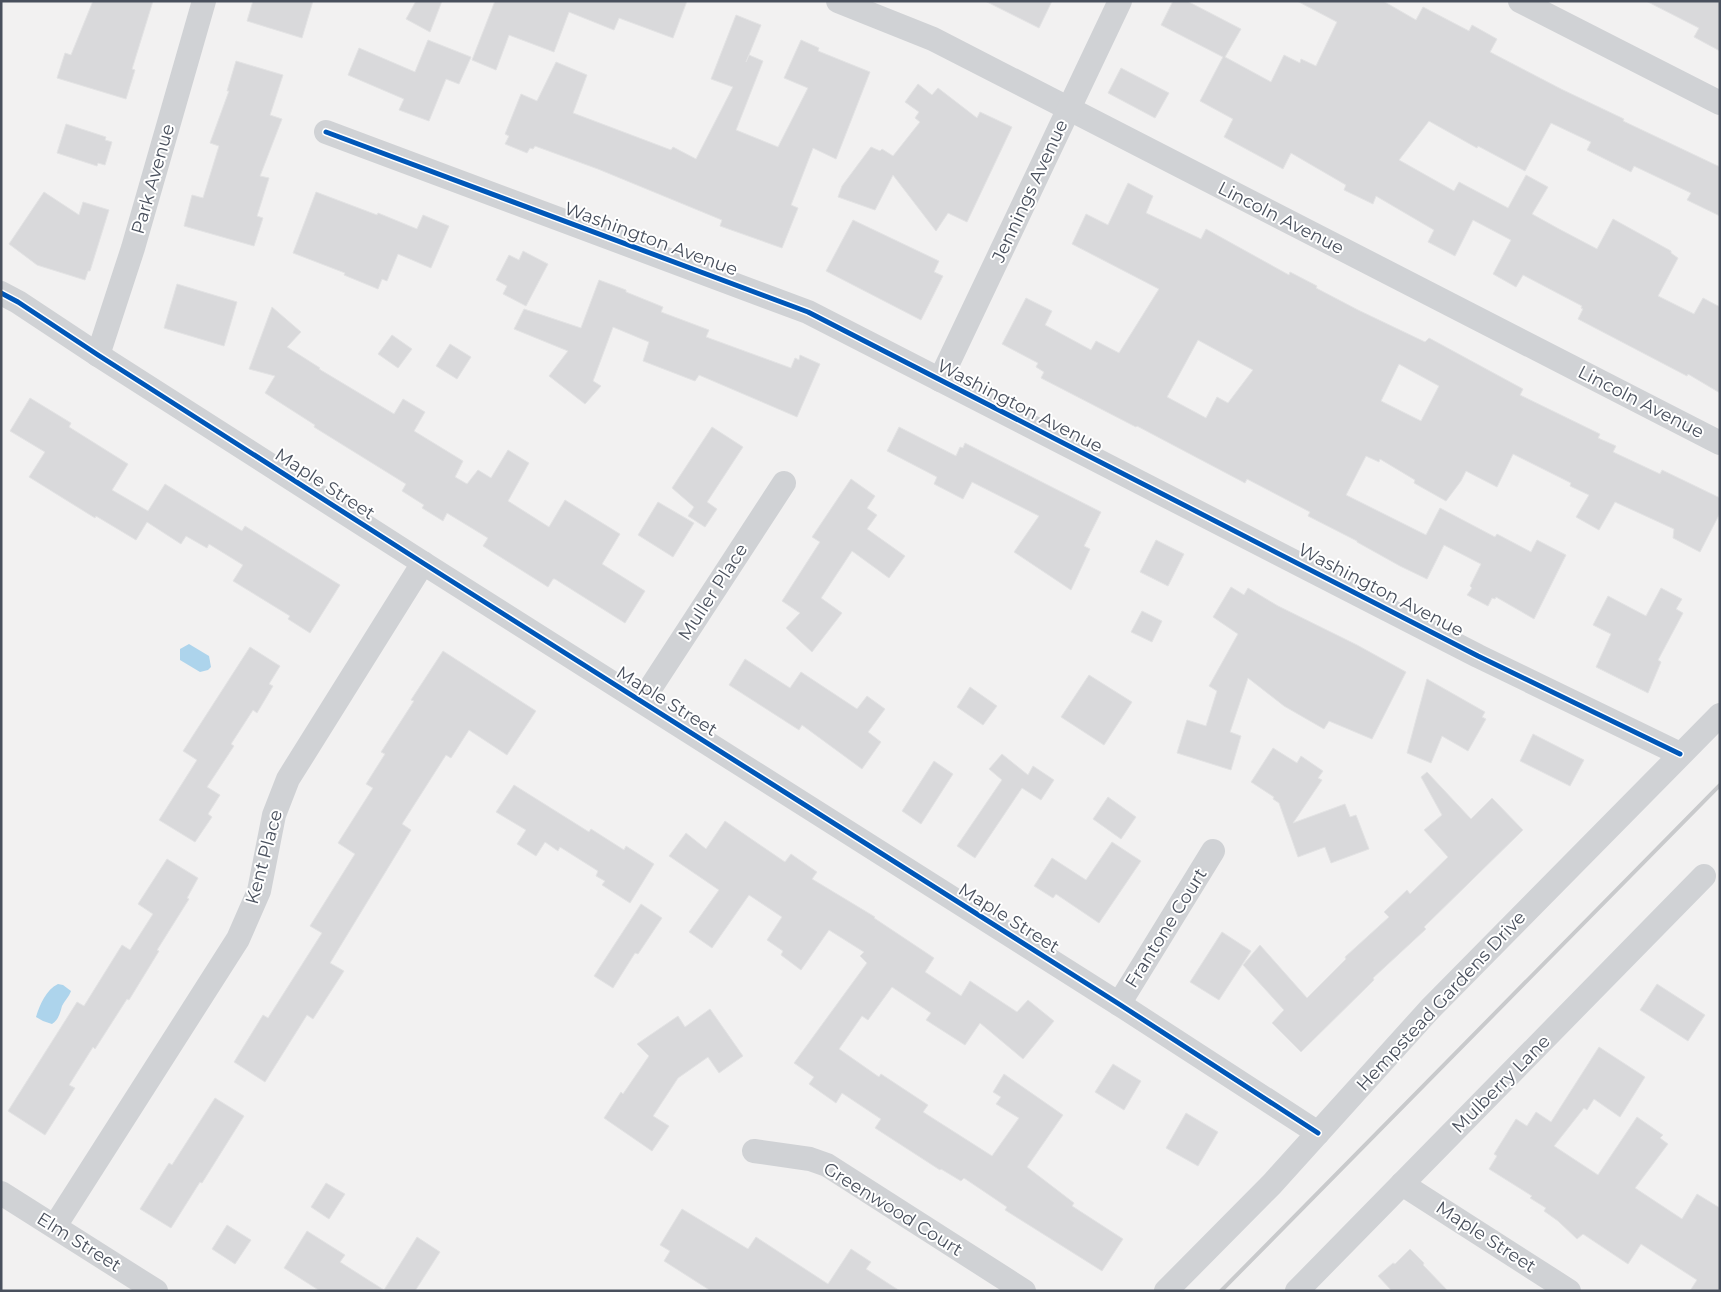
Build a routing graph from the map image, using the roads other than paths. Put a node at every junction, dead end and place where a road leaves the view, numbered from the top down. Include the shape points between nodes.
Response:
1 (204, 1) edge
2 (838, 1) edge
3 (1120, 1) edge
4 (1520, 1) edge
5 (1720, 104) edge
6 (1068, 109) junction
7 (326, 132) dead end
8 (1, 293) edge
9 (98, 355) junction
10 (940, 380) junction
11 (1720, 443) edge
12 (784, 483) dead end
13 (424, 563) junction
14 (642, 701) junction
15 (1720, 715) edge
16 (1680, 754) junction
17 (1213, 851) dead end
18 (1704, 876) dead end
19 (1119, 1004) junction
20 (1318, 1133) junction
21 (754, 1151) dead end
22 (1402, 1184) junction
23 (1, 1193) edge
24 (54, 1226) junction
25 (156, 1291) edge
26 (1024, 1291) edge
27 (1166, 1291) edge
28 (1297, 1291) edge
29 (1569, 1291) edge

1 - 9 street, Park Avenue via 133,248
2 - 6 street, Lincoln Avenue via 933,39
3 - 6 street, Jennings Avenue
4 - 5 street
6 - 10 street, Jennings Avenue
6 - 11 street, Lincoln Avenue
7 - 10 street, Washington Avenue via 808,312
8 - 9 street, Maple Street
9 - 13 street, Maple Street
10 - 16 street, Washington Avenue via 1478,656
12 - 14 street, Muller Place
13 - 14 street, Maple Street
13 - 24 street, Kent Place via 288,779 274,815 259,891 238,940
14 - 19 street, Maple Street
15 - 16 street, Hempstead Gardens Drive
16 - 20 street, Hempstead Gardens Drive via 1430,1009
17 - 19 street, Frantone Court
18 - 22 street, Mulberry Lane
19 - 20 street, Maple Street
20 - 27 street, Hempstead Gardens Drive
21 - 26 street, Greenwood Court via 810,1159 827,1165
22 - 28 street, Mulberry Lane
22 - 29 street, Maple Street
23 - 24 street, Elm Street
24 - 25 street, Elm Street

